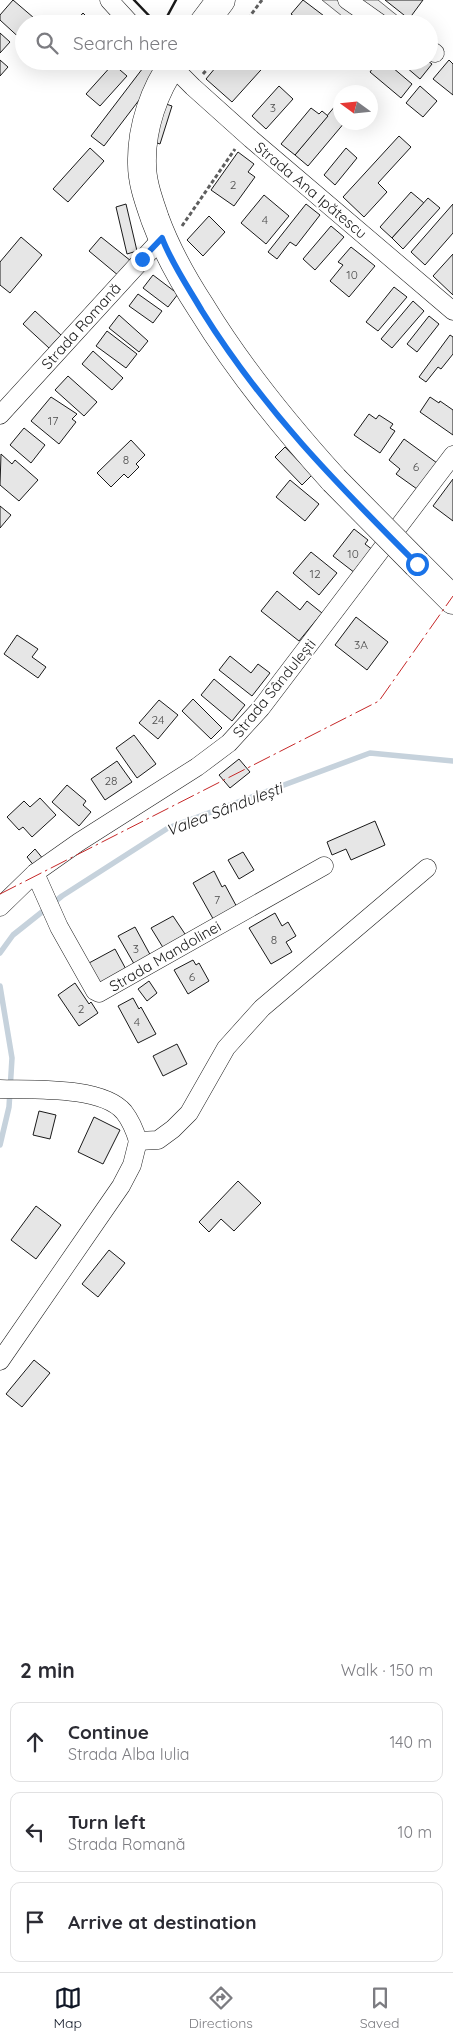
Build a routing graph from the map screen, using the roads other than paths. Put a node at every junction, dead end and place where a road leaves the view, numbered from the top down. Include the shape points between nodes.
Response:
1 (109, 0) edge
2 (221, 0) edge
3 (347, 0) edge
4 (123, 15) edge
5 (210, 15) edge
6 (368, 15) edge
7 (168, 70) edge
8 (178, 70) edge
9 (164, 244) junction
10 (453, 311) edge
11 (0, 415) edge
12 (453, 455) edge
13 (453, 600) edge
14 (324, 866) dead end
15 (427, 868) dead end
16 (35, 873) junction
17 (0, 907) edge
18 (0, 1089) edge
19 (138, 1140) junction
20 (0, 1361) edge

1 - 4 street
2 - 5 main road
3 - 6 street
7 - 9 main road via 148,120 142,165 145,192
8 - 10 street, Strada Ana Ipătescu via 246,134
9 - 11 street, Strada Romană
9 - 13 main road, bridge via 178,272 236,362 274,412 334,480
12 - 16 street, Strada Sândulești via 261,708 229,743
14 - 16 street, Strada Mandolinei via 99,993 59,927
15 - 19 street via 262,1008 226,1048 188,1113 173,1130 158,1140
16 - 17 street, Strada Sândulești
18 - 19 street via 83,1092 102,1098 124,1111
19 - 20 street via 132,1164 121,1186

